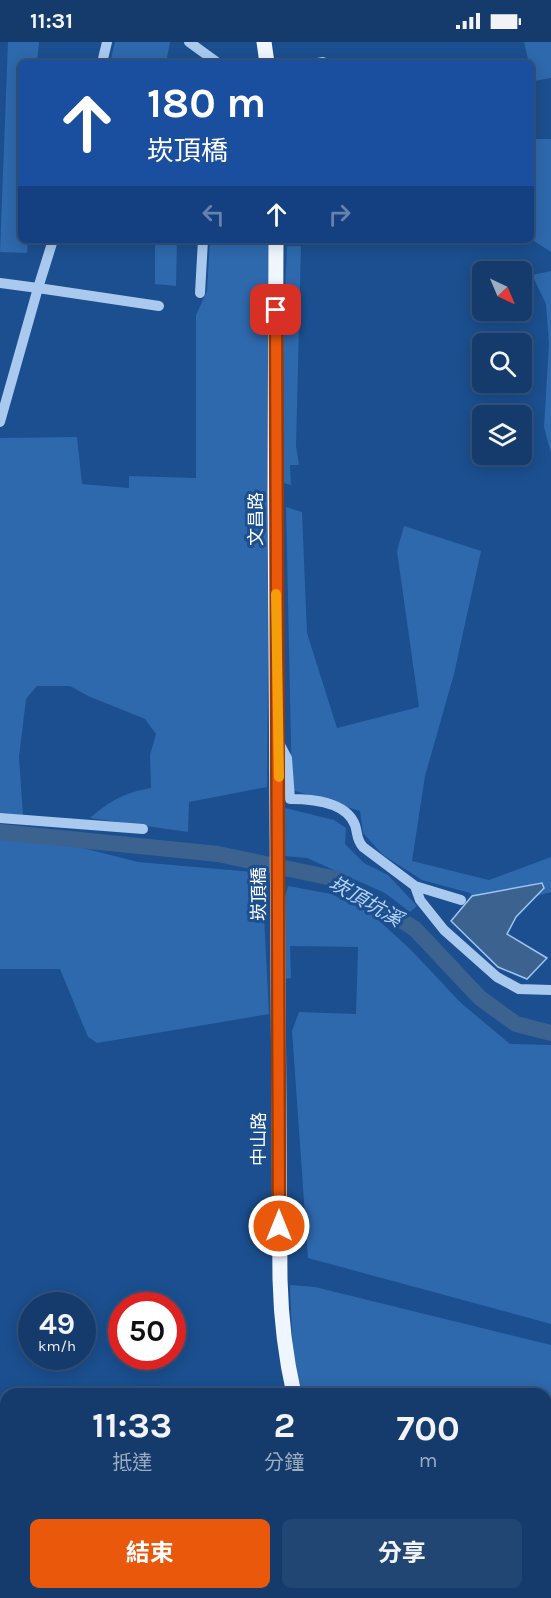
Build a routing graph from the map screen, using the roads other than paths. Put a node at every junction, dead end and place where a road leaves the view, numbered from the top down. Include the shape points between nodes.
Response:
1 (107, 42) edge
2 (189, 42) edge
3 (264, 42) edge
4 (103, 60) edge
5 (212, 60) edge
6 (267, 60) edge
7 (52, 243) edge
8 (203, 243) edge
9 (276, 243) edge
10 (0, 283) edge
11 (38, 288) junction
12 (200, 293) dead end
13 (159, 306) dead end
14 (0, 422) edge
15 (278, 740) junction
16 (279, 798) joint
17 (0, 818) edge
18 (143, 829) dead end
19 (416, 886) junction
20 (461, 900) dead end
21 (551, 990) edge
22 (278, 991) joint
23 (293, 1388) edge

1 - 4 street
2 - 5 street
3 - 6 main road
7 - 11 street
8 - 12 street
9 - 15 main road, 文昌路
10 - 11 street
11 - 13 street
11 - 14 street
15 - 16 main road, 文昌路
15 - 19 street via 287,758 290,799 316,799 343,811 354,823 357,840 363,847
16 - 22 main road, 崁頂橋
17 - 18 street
19 - 20 street
19 - 21 street via 420,900 444,930 497,977 519,989
22 - 23 main road, 中山路 via 281,1316

